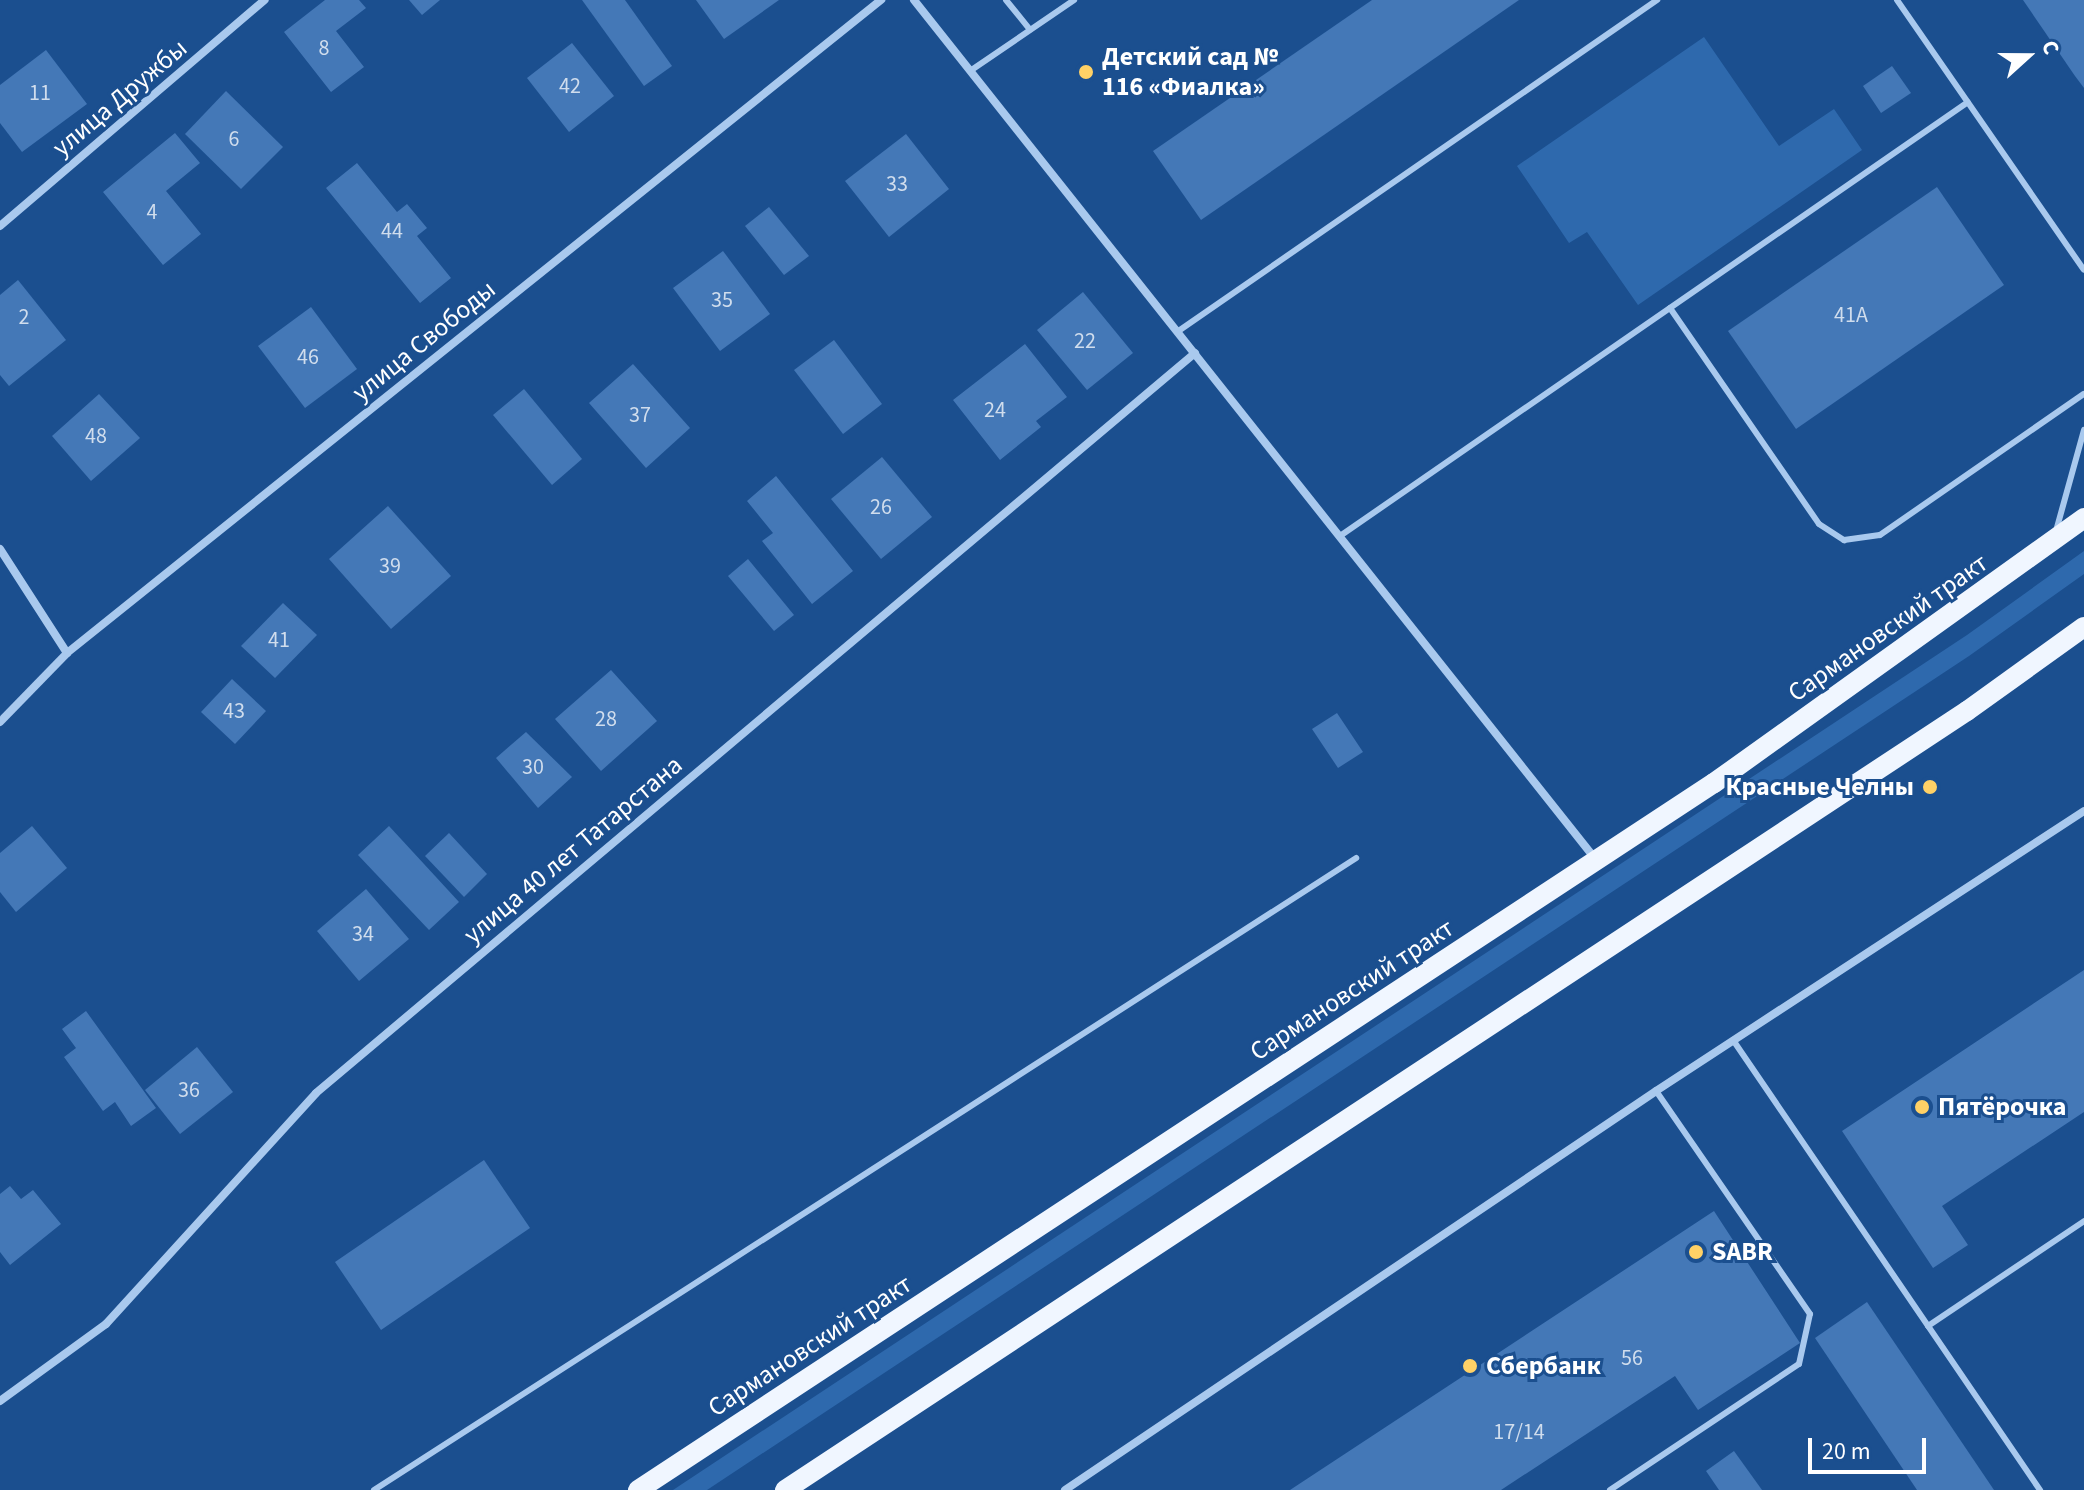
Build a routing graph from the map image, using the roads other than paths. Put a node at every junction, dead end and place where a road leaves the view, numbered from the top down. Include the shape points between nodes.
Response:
1 (265, 0) edge
2 (881, 0) edge
3 (914, 0) edge
4 (1006, 0) edge
5 (1074, 0) edge
6 (1657, 0) edge
7 (1897, 0) edge
8 (1030, 30) junction
9 (970, 71) junction
10 (1968, 102) junction
11 (0, 226) edge
12 (2084, 270) edge
13 (1670, 308) junction
14 (1177, 332) junction
15 (1195, 353) junction
16 (2084, 394) edge
17 (2084, 430) edge
18 (2084, 518) edge
19 (1340, 536) junction
20 (2053, 544) junction
21 (0, 549) edge
22 (2084, 627) edge
23 (67, 653) junction
24 (0, 722) edge
25 (2084, 811) edge
26 (1356, 858) dead end
27 (1596, 860) junction
28 (1733, 1040) junction
29 (1656, 1091) junction
30 (2084, 1221) edge
31 (1928, 1326) junction
32 (0, 1401) edge
33 (374, 1490) edge
34 (638, 1490) edge
35 (785, 1490) edge
36 (1065, 1490) edge
37 (1610, 1490) edge
38 (2040, 1490) edge

1 - 11 street, улица Дружбы
2 - 23 street, улица Свободы
3 - 9 street
4 - 8 lane
5 - 8 lane
6 - 14 lane
7 - 10 lane
8 - 9 lane
9 - 14 street
10 - 12 lane
10 - 13 lane
13 - 16 lane via 1819,524 1844,540 1880,535
13 - 19 lane
14 - 15 street
15 - 19 street
15 - 32 street, улица 40 лет Татарстана via 316,1093 106,1324
17 - 20 lane
18 - 20 main road, Сармановский тракт
19 - 27 street
20 - 27 main road, Сармановский тракт
21 - 23 street
22 - 35 main road via 1967,711
23 - 24 street, улица Свободы
25 - 28 street
26 - 33 lane
27 - 34 main road, Сармановский тракт
28 - 29 street
28 - 31 lane
29 - 36 street
29 - 37 lane via 1810,1314 1799,1364
30 - 31 lane
31 - 38 lane

